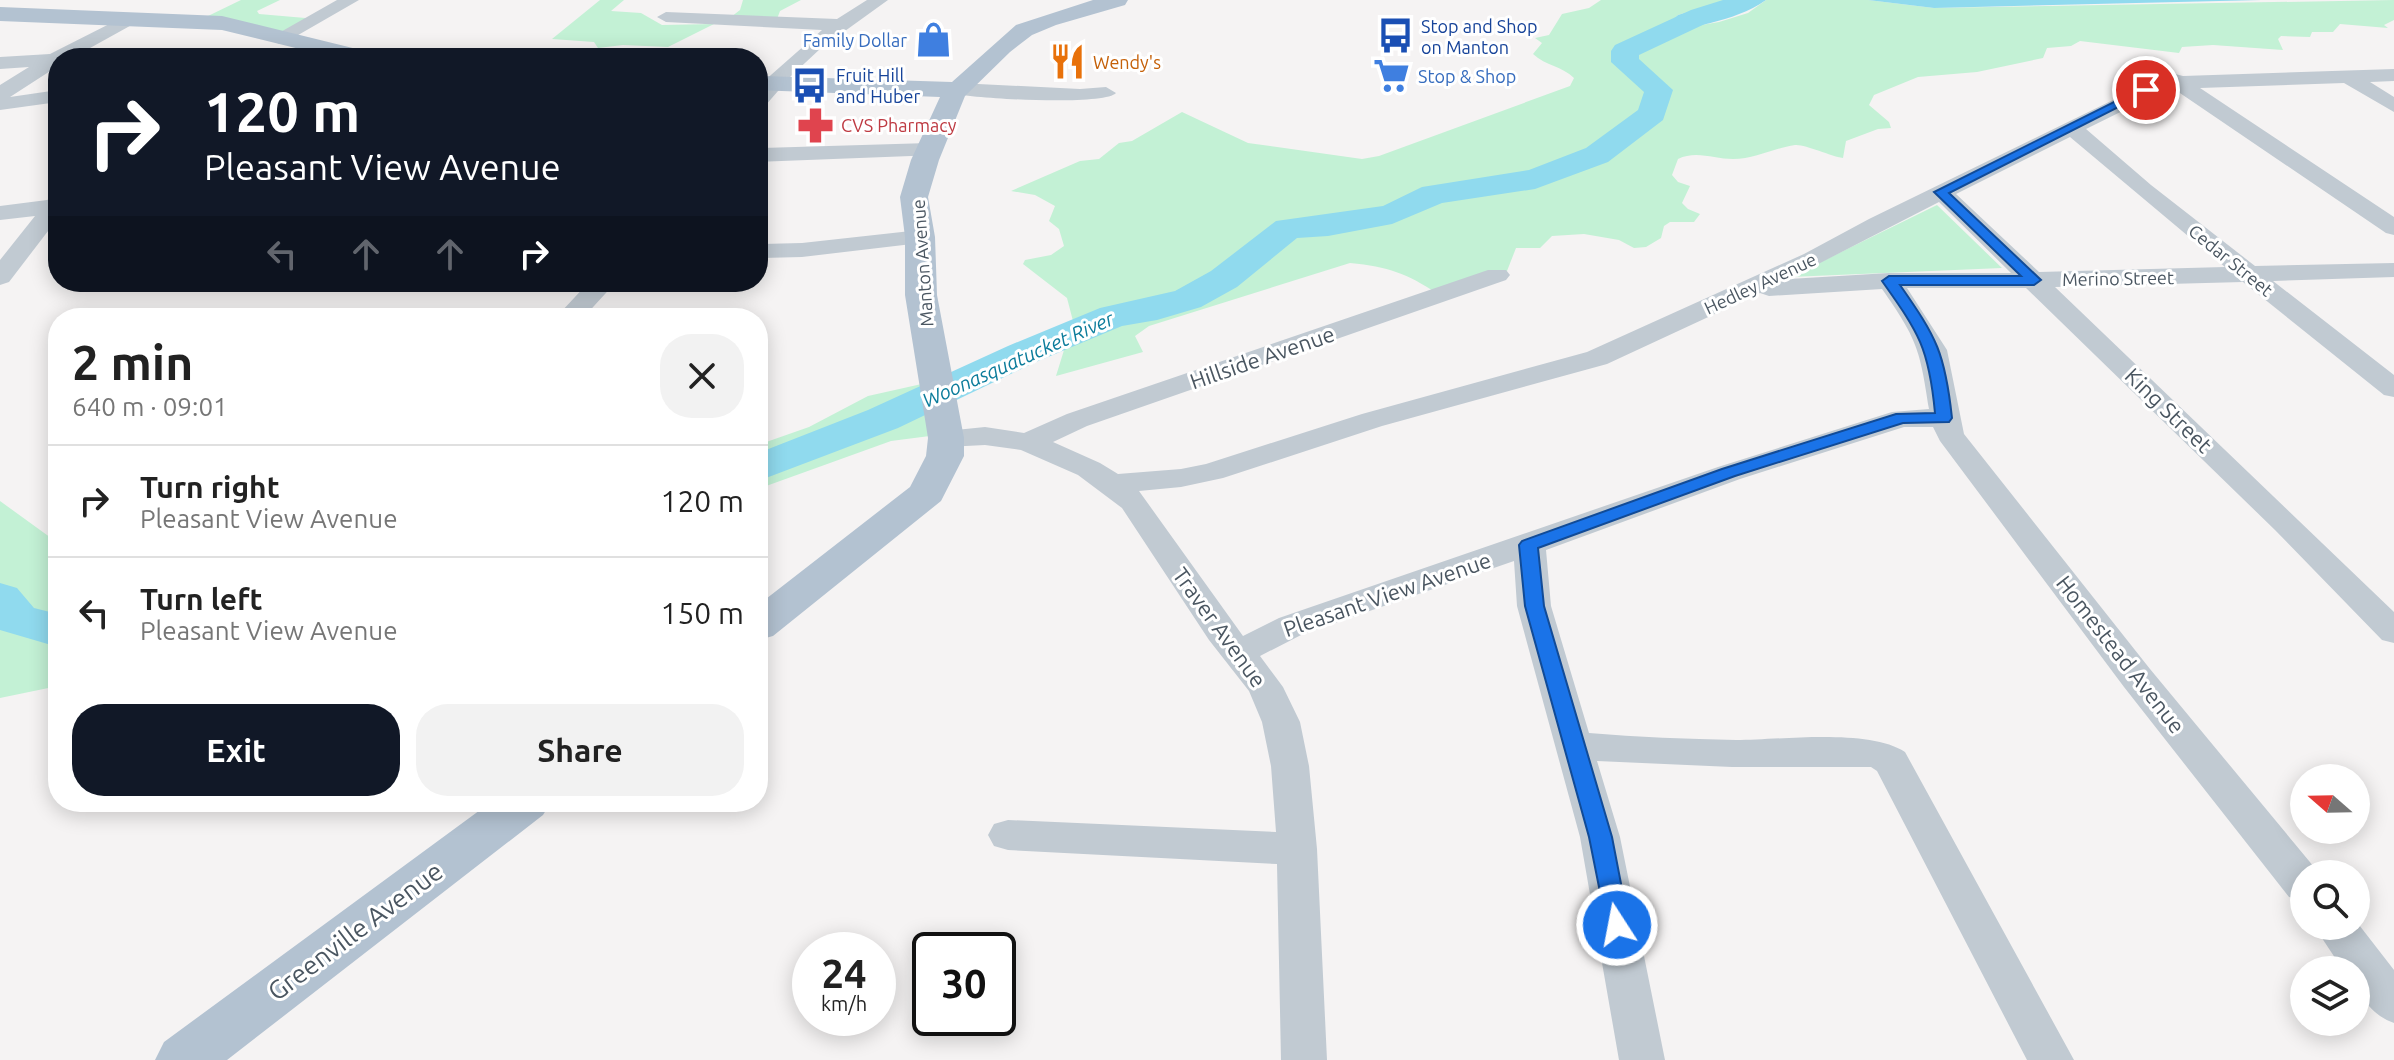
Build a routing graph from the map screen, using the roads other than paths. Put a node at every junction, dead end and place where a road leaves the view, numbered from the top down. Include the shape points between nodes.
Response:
1 (350, 0) edge
2 (879, 0) edge
3 (1060, 0) edge
4 (1102, 1) edge
5 (0, 14) edge
6 (666, 17) dead end
7 (131, 18) junction
8 (839, 25) junction
9 (1024, 30) junction
10 (76, 48) edge
11 (282, 48) edge
12 (48, 60) edge
13 (0, 63) edge
14 (48, 64) edge
15 (2394, 75) edge
16 (2347, 76) junction
17 (2175, 80) junction
18 (768, 85) edge
19 (960, 86) junction
20 (768, 90) edge
21 (0, 94) edge
22 (48, 97) edge
23 (0, 104) edge
24 (2394, 106) edge
25 (2072, 128) junction
26 (929, 150) junction
27 (768, 155) edge
28 (1941, 192) junction
29 (48, 206) edge
30 (0, 213) edge
31 (48, 215) edge
32 (2394, 228) edge
33 (920, 237) junction
34 (768, 251) edge
35 (2394, 270) edge
36 (2249, 274) junction
37 (1497, 275) dead end
38 (0, 277) edge
39 (2034, 280) junction
40 (1889, 281) junction
41 (1746, 290) junction
42 (593, 292) edge
43 (578, 308) edge
44 (2394, 389) edge
45 (1943, 418) junction
46 (945, 431) junction
47 (1028, 442) junction
48 (1112, 484) junction
49 (1529, 545) junction
50 (768, 618) edge
51 (2394, 632) edge
52 (1238, 653) junction
53 (1575, 746) junction
54 (513, 812) edge
55 (1008, 835) dead end
56 (1297, 849) junction
57 (2290, 867) edge
58 (2346, 940) edge
59 (2394, 1004) edge
60 (184, 1060) edge
61 (1304, 1060) edge
62 (1642, 1060) edge
63 (2051, 1060) edge

1 - 11 street
2 - 8 street
3 - 9 main road
4 - 9 main road, Manton Avenue
5 - 7 main road
6 - 8 street
7 - 10 street
7 - 11 main road via 222,23
8 - 18 street
9 - 19 main road, Manton Avenue
12 - 13 street
14 - 21 street
15 - 16 street, Hedley Avenue
16 - 17 street, Hedley Avenue
16 - 24 street
17 - 25 street, Hedley Avenue
17 - 32 street
19 - 19 street via 1080,95 1106,93 1082,88
19 - 20 main road
19 - 26 main road, Manton Avenue
22 - 23 street
25 - 28 street, Hedley Avenue
25 - 36 street, Cedar Street
26 - 27 street
26 - 33 main road, Manton Avenue via 914,197
28 - 39 street, King Street
28 - 41 street, Hedley Avenue
29 - 30 street
31 - 38 street
33 - 34 street
33 - 46 main road, Manton Avenue via 921,295
35 - 36 street, Merino Street
36 - 39 street, Merino Street
36 - 44 street, Cedar Street
37 - 47 street, Hillside Avenue via 1077,420
39 - 40 street, Merino Street
39 - 51 street, King Street
40 - 41 street, Merino Street
40 - 45 street via 1933,349
41 - 48 street, Hedley Avenue via 1597,358 1372,420 1212,472
42 - 43 street
45 - 49 street, Pleasant View Avenue via 1902,418
45 - 57 street, Homestead Avenue via 1972,465
46 - 47 street, Traver Avenue
46 - 50 main road via 945,456 927,493
47 - 48 street, Traver Avenue
48 - 52 street, Traver Avenue via 1133,502
49 - 52 street, Pleasant View Avenue via 1291,626
49 - 53 street via 1534,606
52 - 56 street, Traver Avenue via 1265,687 1281,722
53 - 62 street via 1600,837
53 - 63 street via 1683,754 1884,756
54 - 60 main road, Greenville Avenue
55 - 56 street
56 - 61 street, Traver Avenue
58 - 59 street

